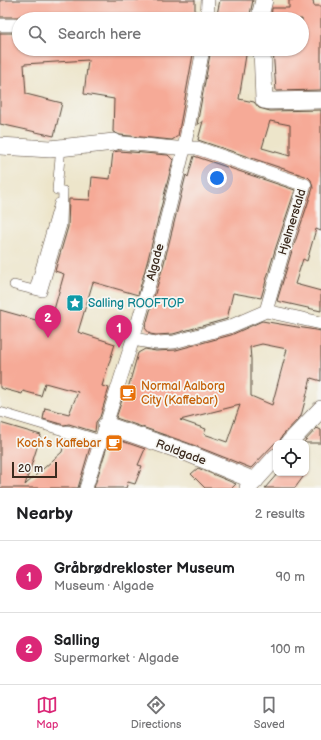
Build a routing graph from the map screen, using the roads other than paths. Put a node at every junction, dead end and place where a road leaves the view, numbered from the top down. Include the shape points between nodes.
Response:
1 (208, 0) edge
2 (207, 12) edge
3 (12, 25) edge
4 (0, 26) edge
5 (202, 56) edge
6 (262, 56) edge
7 (321, 100) edge
8 (114, 142) joint
9 (0, 146) edge
10 (61, 148) junction
11 (184, 148) junction
12 (14, 285) dead end
13 (266, 311) junction
14 (321, 323) edge
15 (133, 339) junction
16 (321, 408) edge
17 (0, 412) edge
18 (106, 426) junction
19 (67, 432) joint
20 (292, 440) edge
21 (100, 442) junction
22 (273, 461) edge
23 (251, 484) edge
24 (86, 488) edge

1 - 2 street
3 - 4 street
5 - 11 street, Algade
6 - 7 street via 264,100
8 - 10 street
8 - 11 street
9 - 10 street
10 - 12 lane via 60,190 34,290
11 - 13 street, Hjelmerstald via 197,148 305,185
11 - 15 street, Algade via 156,261
13 - 14 street
13 - 15 street via 229,327 174,342 156,343
15 - 18 street, Algade
16 - 20 street
17 - 19 lane
18 - 21 street, Algade
18 - 23 street, Roldgade via 185,452
19 - 21 street
21 - 24 street, Algade
22 - 23 street

